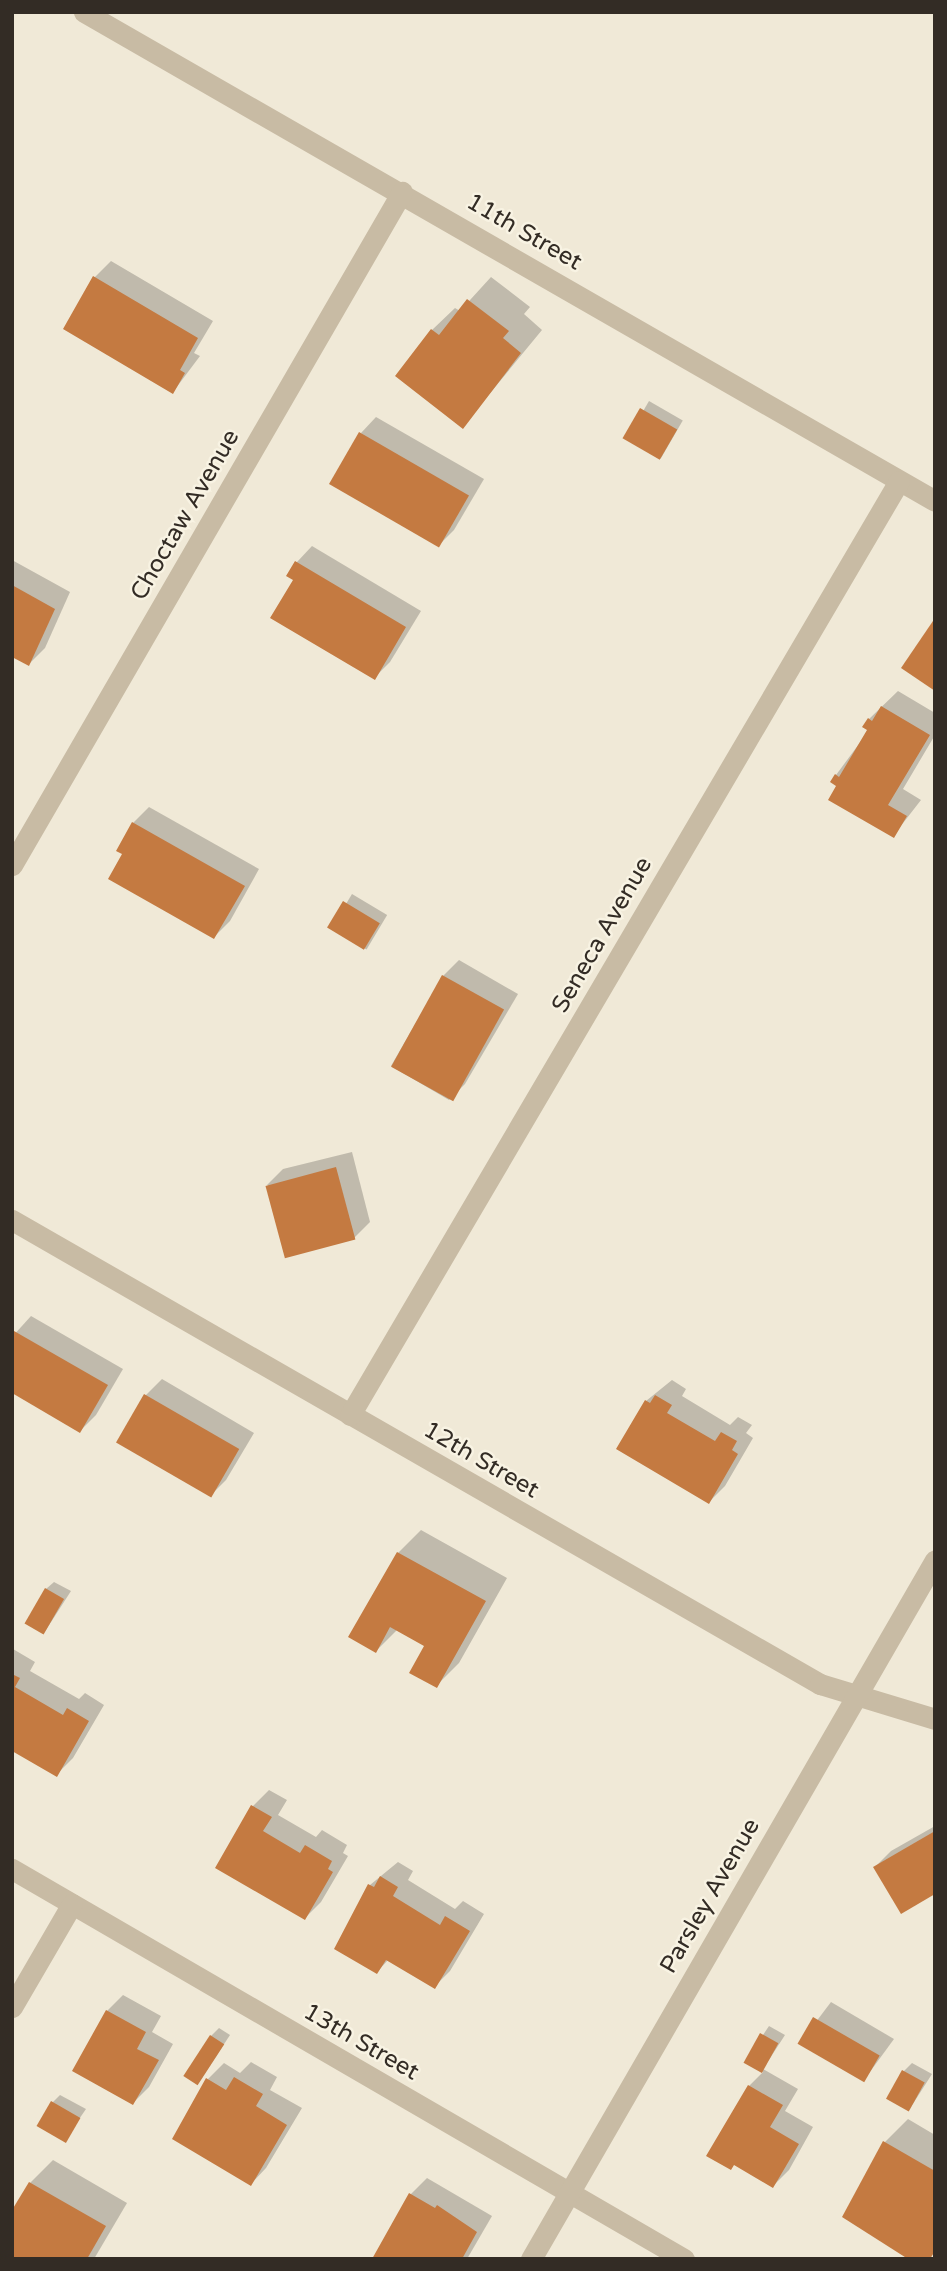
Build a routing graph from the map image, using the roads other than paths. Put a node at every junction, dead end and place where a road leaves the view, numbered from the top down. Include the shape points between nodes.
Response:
1 (84, 12) edge
2 (402, 192) junction
3 (899, 481) junction
4 (935, 501) edge
5 (12, 865) edge
6 (12, 1220) edge
7 (350, 1415) junction
8 (935, 1560) edge
9 (855, 1698) junction
10 (935, 1718) edge
11 (12, 1869) edge
12 (72, 1904) junction
13 (12, 2007) edge
14 (570, 2192) junction
15 (531, 2259) edge
16 (684, 2259) edge

1 - 2 street, 11th Street
2 - 3 street, 11th Street
2 - 5 street, Choctaw Avenue
3 - 4 street, 11th Street
3 - 7 street, Seneca Avenue
6 - 7 street, 12th Street
7 - 9 street, 12th Street via 676,1604 820,1684
8 - 9 street, Parsley Avenue
9 - 10 street, 12th Street
9 - 14 street, Parsley Avenue
11 - 12 street, 13th Street
12 - 13 street
12 - 14 street, 13th Street
14 - 15 street, Parsley Avenue
14 - 16 street, 13th Street

